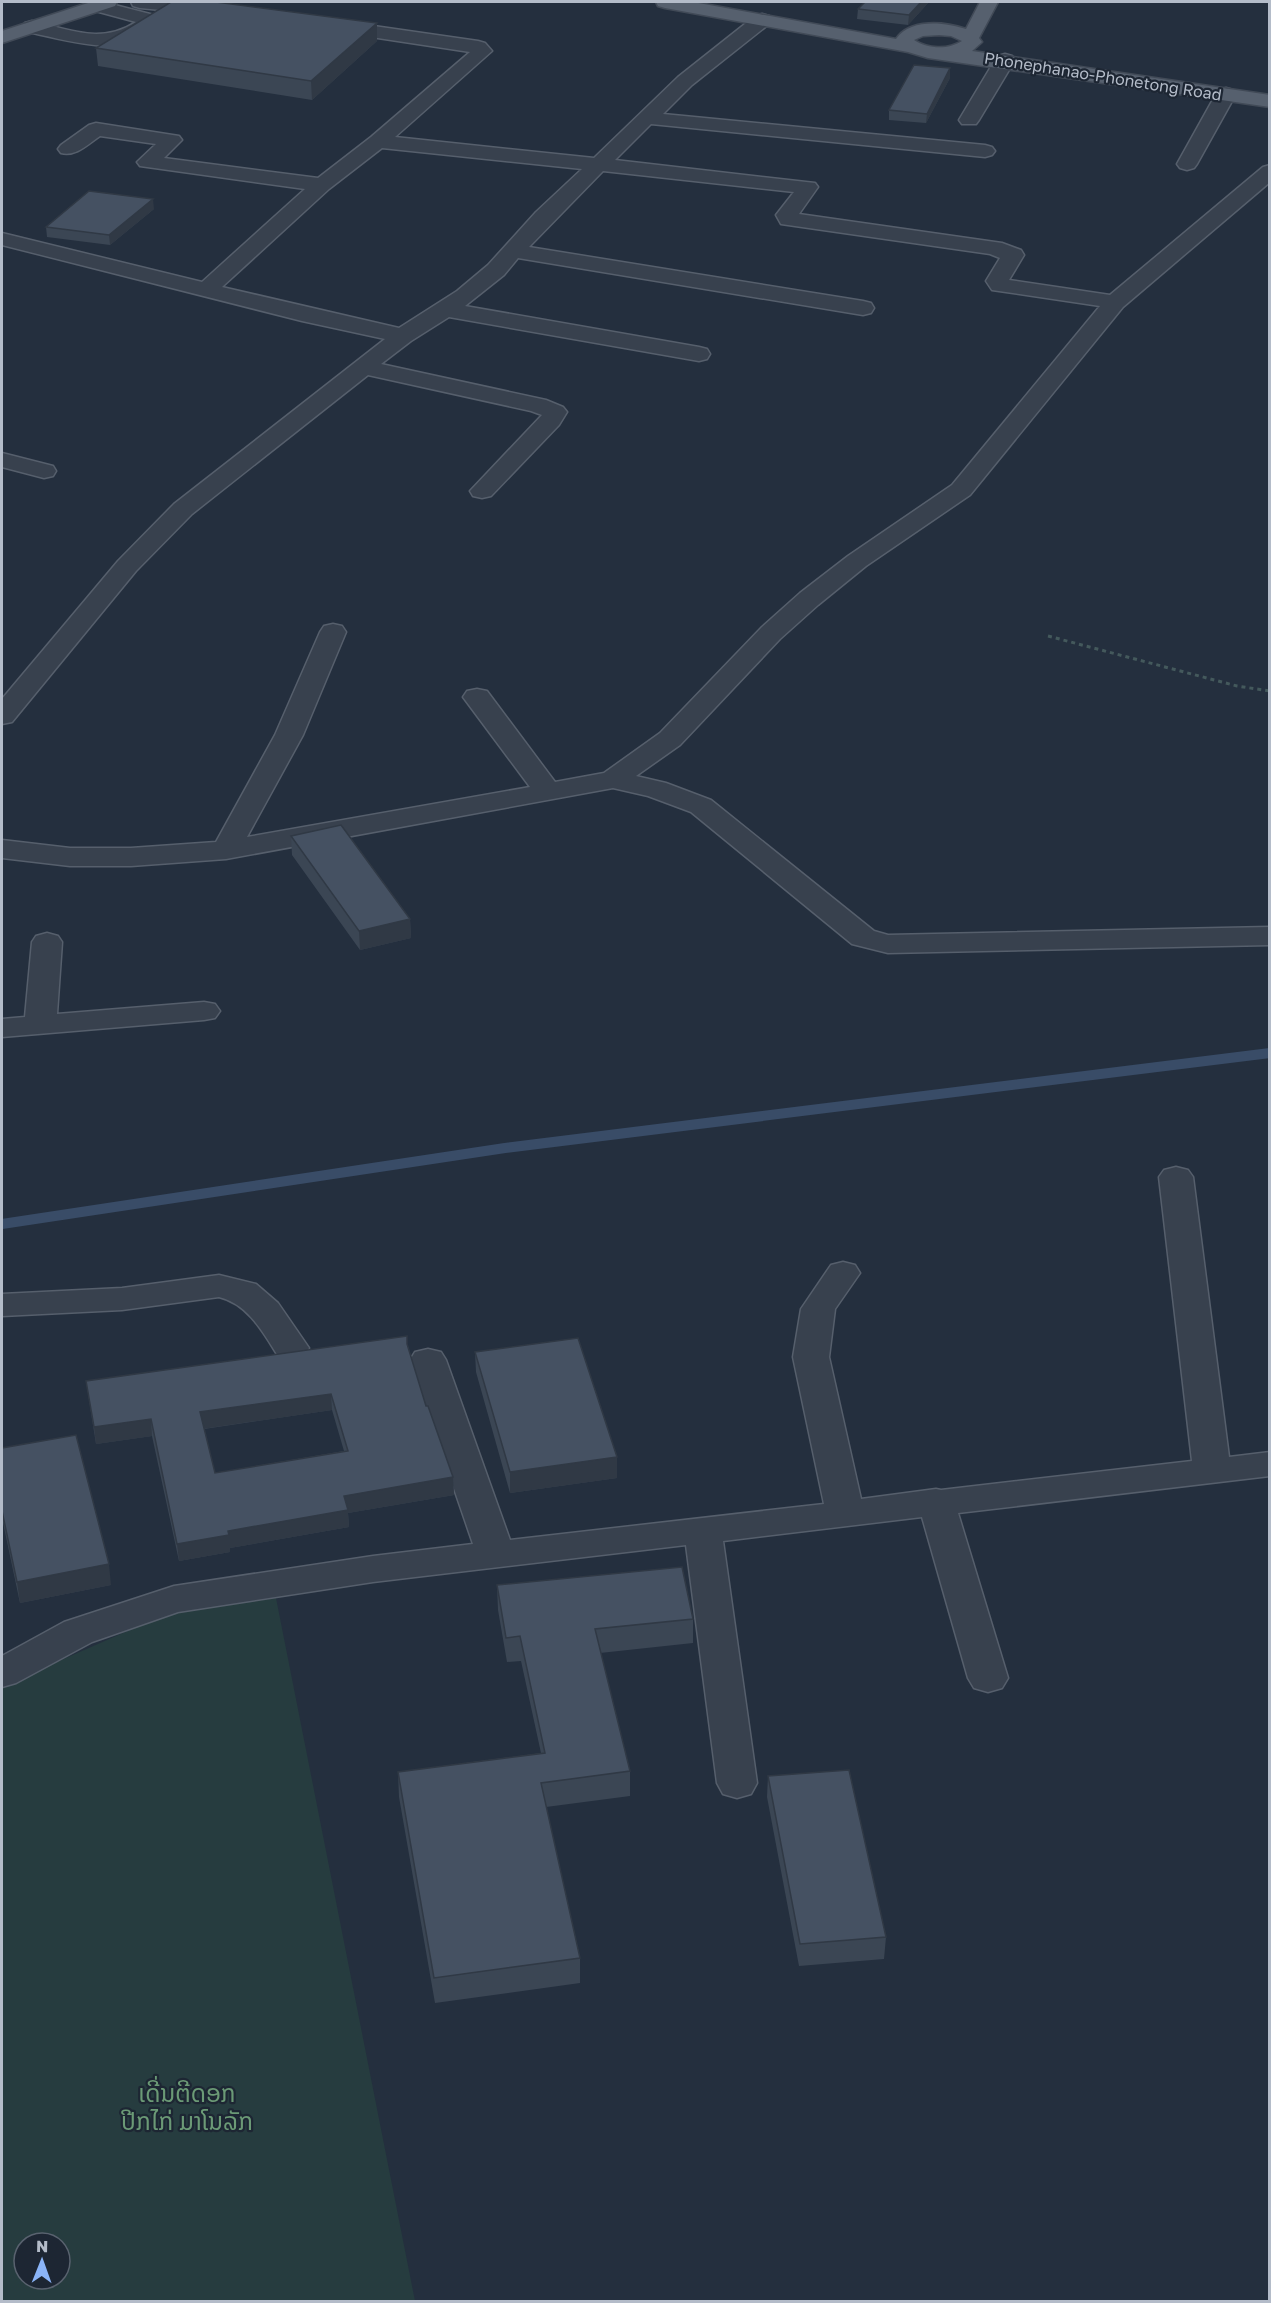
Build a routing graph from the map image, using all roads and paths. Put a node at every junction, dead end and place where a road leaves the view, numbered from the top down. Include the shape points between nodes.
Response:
1 (76, 2) edge
2 (140, 2) edge
3 (665, 2) edge
4 (712, 2) edge
5 (989, 2) edge
6 (108, 6) edge
7 (236, 11) edge
8 (954, 13) dead end
9 (762, 20) junction
10 (316, 23) edge
11 (2, 26) edge
12 (32, 27) junction
13 (63, 33) junction
14 (918, 36) junction
15 (2, 37) edge
16 (971, 39) junction
17 (937, 52) junction
18 (1005, 60) junction
19 (1269, 93) edge
20 (1226, 94) junction
21 (1269, 101) edge
22 (647, 118) junction
23 (969, 120) dead end
24 (378, 141) junction
25 (68, 149) dead end
26 (985, 151) dead end
27 (600, 164) junction
28 (1186, 164) dead end
29 (1269, 171) edge
30 (322, 185) junction
31 (2, 239) edge
32 (513, 251) junction
33 (206, 290) junction
34 (1114, 302) junction
35 (863, 308) dead end
36 (444, 309) junction
37 (403, 336) junction
38 (699, 354) dead end
39 (363, 367) junction
40 (2, 460) edge
41 (44, 471) dead end
42 (482, 491) dead end
43 (333, 632) dead end
44 (1048, 636) dead end
45 (1269, 692) edge
46 (477, 697) dead end
47 (2, 716) edge
48 (613, 780) junction
49 (549, 793) junction
50 (2, 849) edge
51 (226, 850) junction
52 (1269, 936) edge
53 (47, 942) dead end
54 (204, 1011) dead end
55 (40, 1025) junction
56 (2, 1028) edge
57 (1176, 1177) dead end
58 (843, 1274) dead end
59 (2, 1305) edge
60 (291, 1348) dead end
61 (428, 1360) dead end
62 (1269, 1464) edge
63 (1212, 1470) junction
64 (936, 1502) junction
65 (845, 1514) junction
66 (703, 1530) junction
67 (496, 1555) junction
68 (2, 1673) edge
69 (988, 1678) dead end
70 (736, 1783) dead end

1 - 11 main road
2 - 7 street
3 - 9 main road
4 - 14 main road
5 - 16 main road
6 - 12 main road
6 - 13 street
6 - 13 street via 147,19 147,23 111,42
8 - 14 main road
9 - 14 main road
9 - 22 street via 685,81
10 - 24 street via 481,49
12 - 13 street
12 - 15 main road
14 - 16 main road, Phonephanao-Phonetong Road via 954,31
14 - 17 main road, Phonephanao-Phonetong Road
16 - 17 main road via 961,50
16 - 19 main road, Phonephanao-Phonetong Road via 993,50
17 - 18 main road, Phonephanao-Phonetong Road
18 - 20 main road, Phonephanao-Phonetong Road
18 - 23 street
20 - 21 main road, Phonephanao-Phonetong Road
20 - 28 street
22 - 26 street
22 - 27 street
24 - 27 street
24 - 30 street
25 - 30 street via 96,129 172,140 147,162
27 - 32 street
27 - 34 street via 808,187 787,215 789,219 994,248 1013,255 998,281 1000,285
29 - 34 street
30 - 33 street
31 - 33 street
32 - 35 street
32 - 36 street via 496,270
33 - 37 street
34 - 48 street via 961,490 808,599 670,739
36 - 37 street
36 - 38 street
37 - 39 street
39 - 42 street via 555,412
39 - 47 street via 183,509 127,566
40 - 41 street
43 - 51 street via 289,735
44 - 45 path
46 - 49 street
48 - 49 street
48 - 52 street via 656,789 701,806 863,938 888,944
49 - 51 street
50 - 51 street via 70,857
53 - 55 street
54 - 55 street
55 - 56 street
57 - 63 street
58 - 65 street via 818,1309 811,1357
59 - 60 street via 122,1299 219,1286 244,1292 266,1311
61 - 67 street
62 - 63 street
63 - 64 street
64 - 65 street
64 - 69 street
65 - 66 street
66 - 67 street
66 - 70 street
67 - 68 street via 174,1599 78,1632

